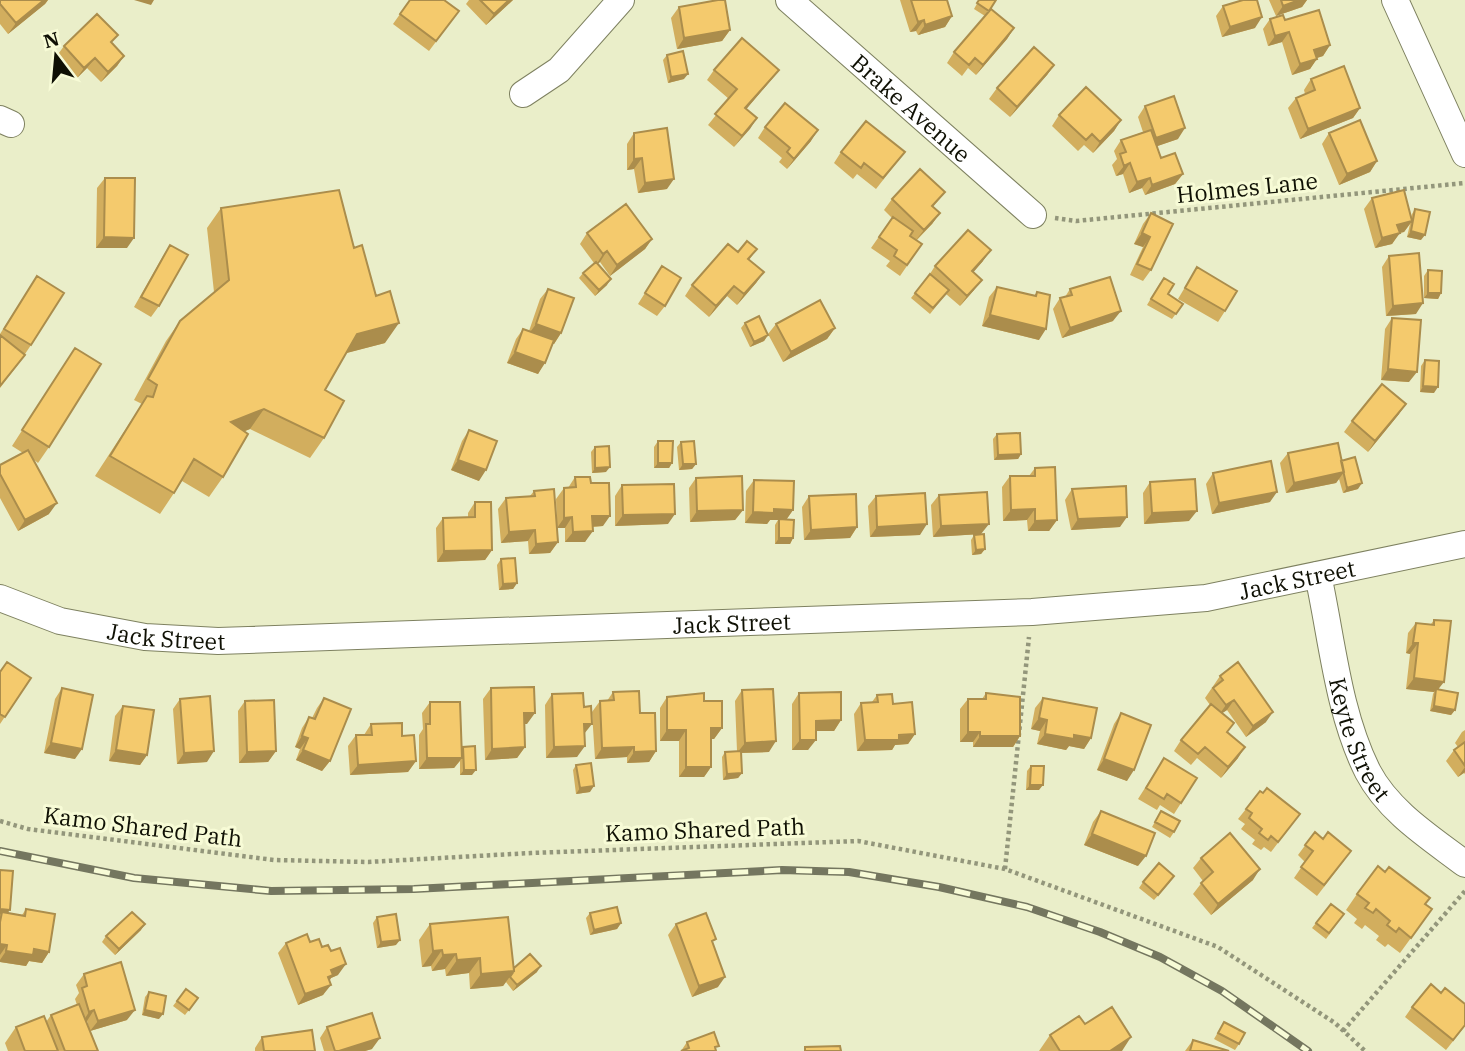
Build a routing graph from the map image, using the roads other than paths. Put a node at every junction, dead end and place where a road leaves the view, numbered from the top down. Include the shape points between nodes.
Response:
1 (621, 0) edge
2 (789, 0) edge
3 (1395, 0) edge
4 (523, 94) dead end
5 (1465, 154) edge
6 (1033, 215) road end
7 (1465, 544) edge
8 (1318, 575) junction
9 (0, 598) edge
10 (1465, 864) edge

1 - 4 street via 559,70
2 - 6 street, Brake Avenue
3 - 5 street
7 - 8 street, Jack Street
8 - 9 street, Jack Street via 1206,598 1032,612 218,641 145,637 72,624
8 - 10 street, Keyte Street via 1349,721 1369,774 1406,819

